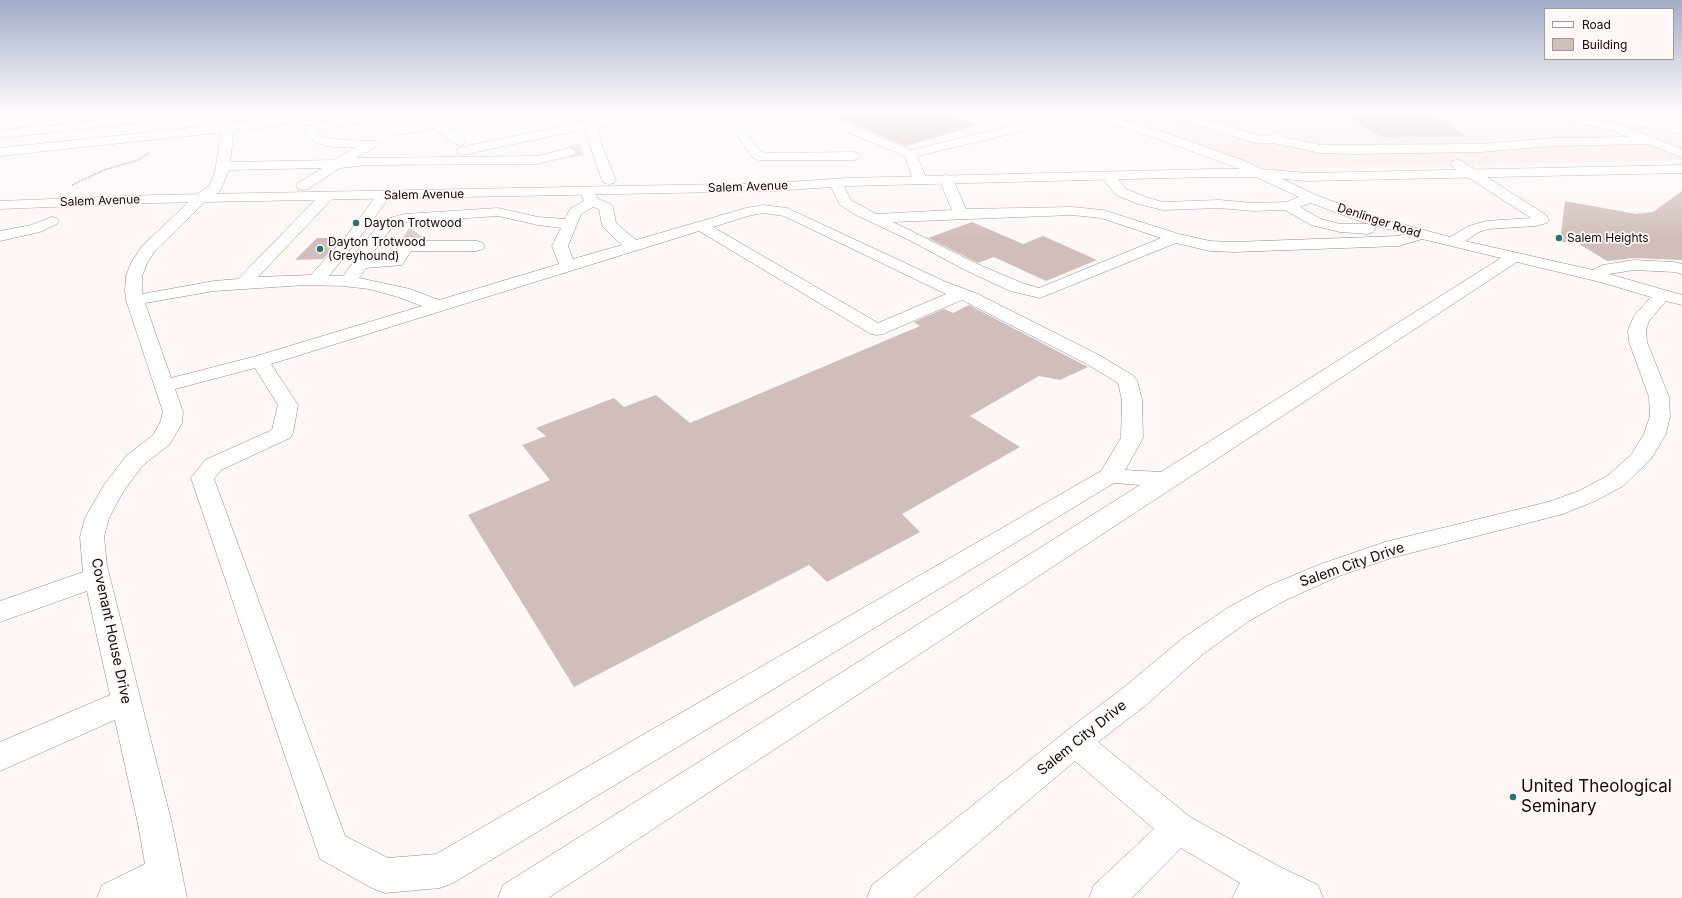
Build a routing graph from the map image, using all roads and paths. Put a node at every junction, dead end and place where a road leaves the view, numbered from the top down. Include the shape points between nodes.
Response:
1 (148, 154) edge
2 (223, 154) edge
3 (354, 154) edge
4 (447, 154) edge
5 (562, 154) tunnel mouth
6 (599, 154) edge
7 (756, 154) edge
8 (910, 154) edge
9 (1209, 154) edge
10 (854, 156) dead end
11 (418, 160) junction
12 (1682, 160) edge
13 (337, 164) junction
14 (1457, 164) junction
15 (222, 166) junction
16 (1682, 169) edge
17 (1261, 174) junction
18 (1472, 174) junction
19 (1107, 175) junction
20 (766, 178) junction
21 (609, 180) junction
22 (920, 180) junction
23 (946, 180) junction
24 (842, 182) junction
25 (72, 185) dead end
26 (303, 186) junction
27 (208, 193) junction
28 (0, 194) edge
29 (384, 195) junction
30 (407, 195) junction
31 (327, 196) junction
32 (589, 196) junction
33 (1311, 198) junction
34 (0, 205) edge
35 (1288, 206) junction
36 (961, 214) junction
37 (875, 218) junction
38 (52, 221) dead end
39 (570, 224) junction
40 (701, 226) junction
41 (1389, 226) junction
42 (1420, 234) junction
43 (414, 235) junction
44 (0, 236) edge
45 (1175, 238) junction
46 (1452, 242) junction
47 (477, 246) dead end
48 (633, 246) junction
49 (1516, 256) junction
50 (362, 263) junction
51 (568, 266) junction
52 (1682, 269) edge
53 (1597, 276) junction
54 (316, 280) junction
55 (347, 282) junction
56 (244, 283) junction
57 (961, 294) junction
58 (1673, 297) edge
59 (135, 300) junction
60 (439, 306) junction
61 (260, 361) junction
62 (164, 386) junction
63 (1110, 476) junction
64 (1166, 480) junction
65 (97, 577) junction
66 (0, 612) edge
67 (126, 701) junction
68 (1076, 742) junction
69 (0, 758) edge
70 (1178, 828) junction
71 (167, 885) edge
72 (1258, 888) edge
73 (115, 898) edge
74 (516, 898) edge
75 (885, 898) edge
76 (1107, 898) edge
77 (1305, 898) edge

1 - 25 path
2 - 15 main road
3 - 13 main road
4 - 11 main road
5 - 11 main road via 537,160
6 - 21 main road
7 - 10 main road via 763,157
8 - 22 main road
9 - 17 main road, Denlinger Road
11 - 13 main road
12 - 14 main road, Salem Avenue
13 - 15 main road
13 - 26 main road
14 - 17 main road, Salem Avenue via 1304,168
14 - 18 main road
15 - 27 main road
16 - 18 main road, Salem Avenue
17 - 18 main road, Salem Avenue via 1307,177
17 - 19 main road, Salem Avenue
17 - 33 main road, Denlinger Road
18 - 46 main road via 1542,220 1486,225
19 - 23 main road, Salem Avenue
19 - 35 main road via 1121,192 1143,202 1163,206
20 - 21 main road, Salem Avenue
20 - 24 main road, Salem Avenue
20 - 32 main road via 713,185 623,188
21 - 26 main road, Salem Avenue
22 - 23 main road, Salem Avenue
22 - 24 main road, Salem Avenue
23 - 36 main road
24 - 32 main road, Salem Avenue
24 - 37 main road via 845,202
26 - 27 main road, Salem Avenue
27 - 28 main road, Salem Avenue
27 - 31 main road, Salem Avenue
27 - 34 main road, Salem Avenue
27 - 59 main road, Covenant House Drive via 145,253 134,276 132,291
29 - 30 main road, Salem Avenue
29 - 31 main road, Salem Avenue
29 - 54 main road
30 - 32 main road, Salem Avenue
30 - 43 main road
31 - 56 main road
32 - 39 main road via 575,212
32 - 48 main road via 606,207 609,225
33 - 35 main road
33 - 41 main road, Denlinger Road
35 - 41 main road via 1316,222 1340,228 1370,229
36 - 37 main road
36 - 45 main road via 1088,212 1103,214
37 - 45 main road via 969,266 1016,287 1040,294
38 - 44 main road via 35,229
39 - 43 main road via 538,221 498,212
39 - 51 main road via 560,246
40 - 48 main road
40 - 57 main road via 763,209 787,212
40 - 57 main road via 877,330
41 - 42 main road, Denlinger Road
42 - 45 main road via 1399,241 1234,247 1210,246
42 - 46 main road, Denlinger Road
43 - 47 main road
43 - 50 main road via 396,262
43 - 50 main road via 404,218 388,223 364,254
46 - 49 main road, Denlinger Road
48 - 51 main road
49 - 53 main road, Denlinger Road
49 - 64 main road
50 - 55 main road
51 - 60 main road
52 - 53 main road via 1634,265 1609,268
53 - 58 main road, Denlinger Road
54 - 55 main road
54 - 56 main road
55 - 60 main road via 369,284 404,293
56 - 59 main road
57 - 63 main road via 1092,359 1127,380 1132,400 1132,438
58 - 68 main road, Salem City Drive via 1640,320 1637,330 1638,342 1659,397 1660,416 1655,434 1640,459 1614,480 1587,496 1555,508 1385,551 1330,570 1277,593 1239,614 1193,646
59 - 62 main road, Covenant House Drive
60 - 61 main road
61 - 62 main road
61 - 63 main road via 288,405 282,433 213,465 202,478 332,847 385,876 440,871
62 - 65 main road, Covenant House Drive via 173,412 172,423 162,439 134,461 112,490 97,518 92,537
63 - 64 main road
64 - 74 main road
65 - 66 main road
65 - 67 main road, Covenant House Drive
67 - 69 main road
67 - 71 main road, Covenant House Drive
68 - 70 main road
68 - 75 main road, Salem City Drive
70 - 72 main road
70 - 76 main road
71 - 73 main road
72 - 77 main road

